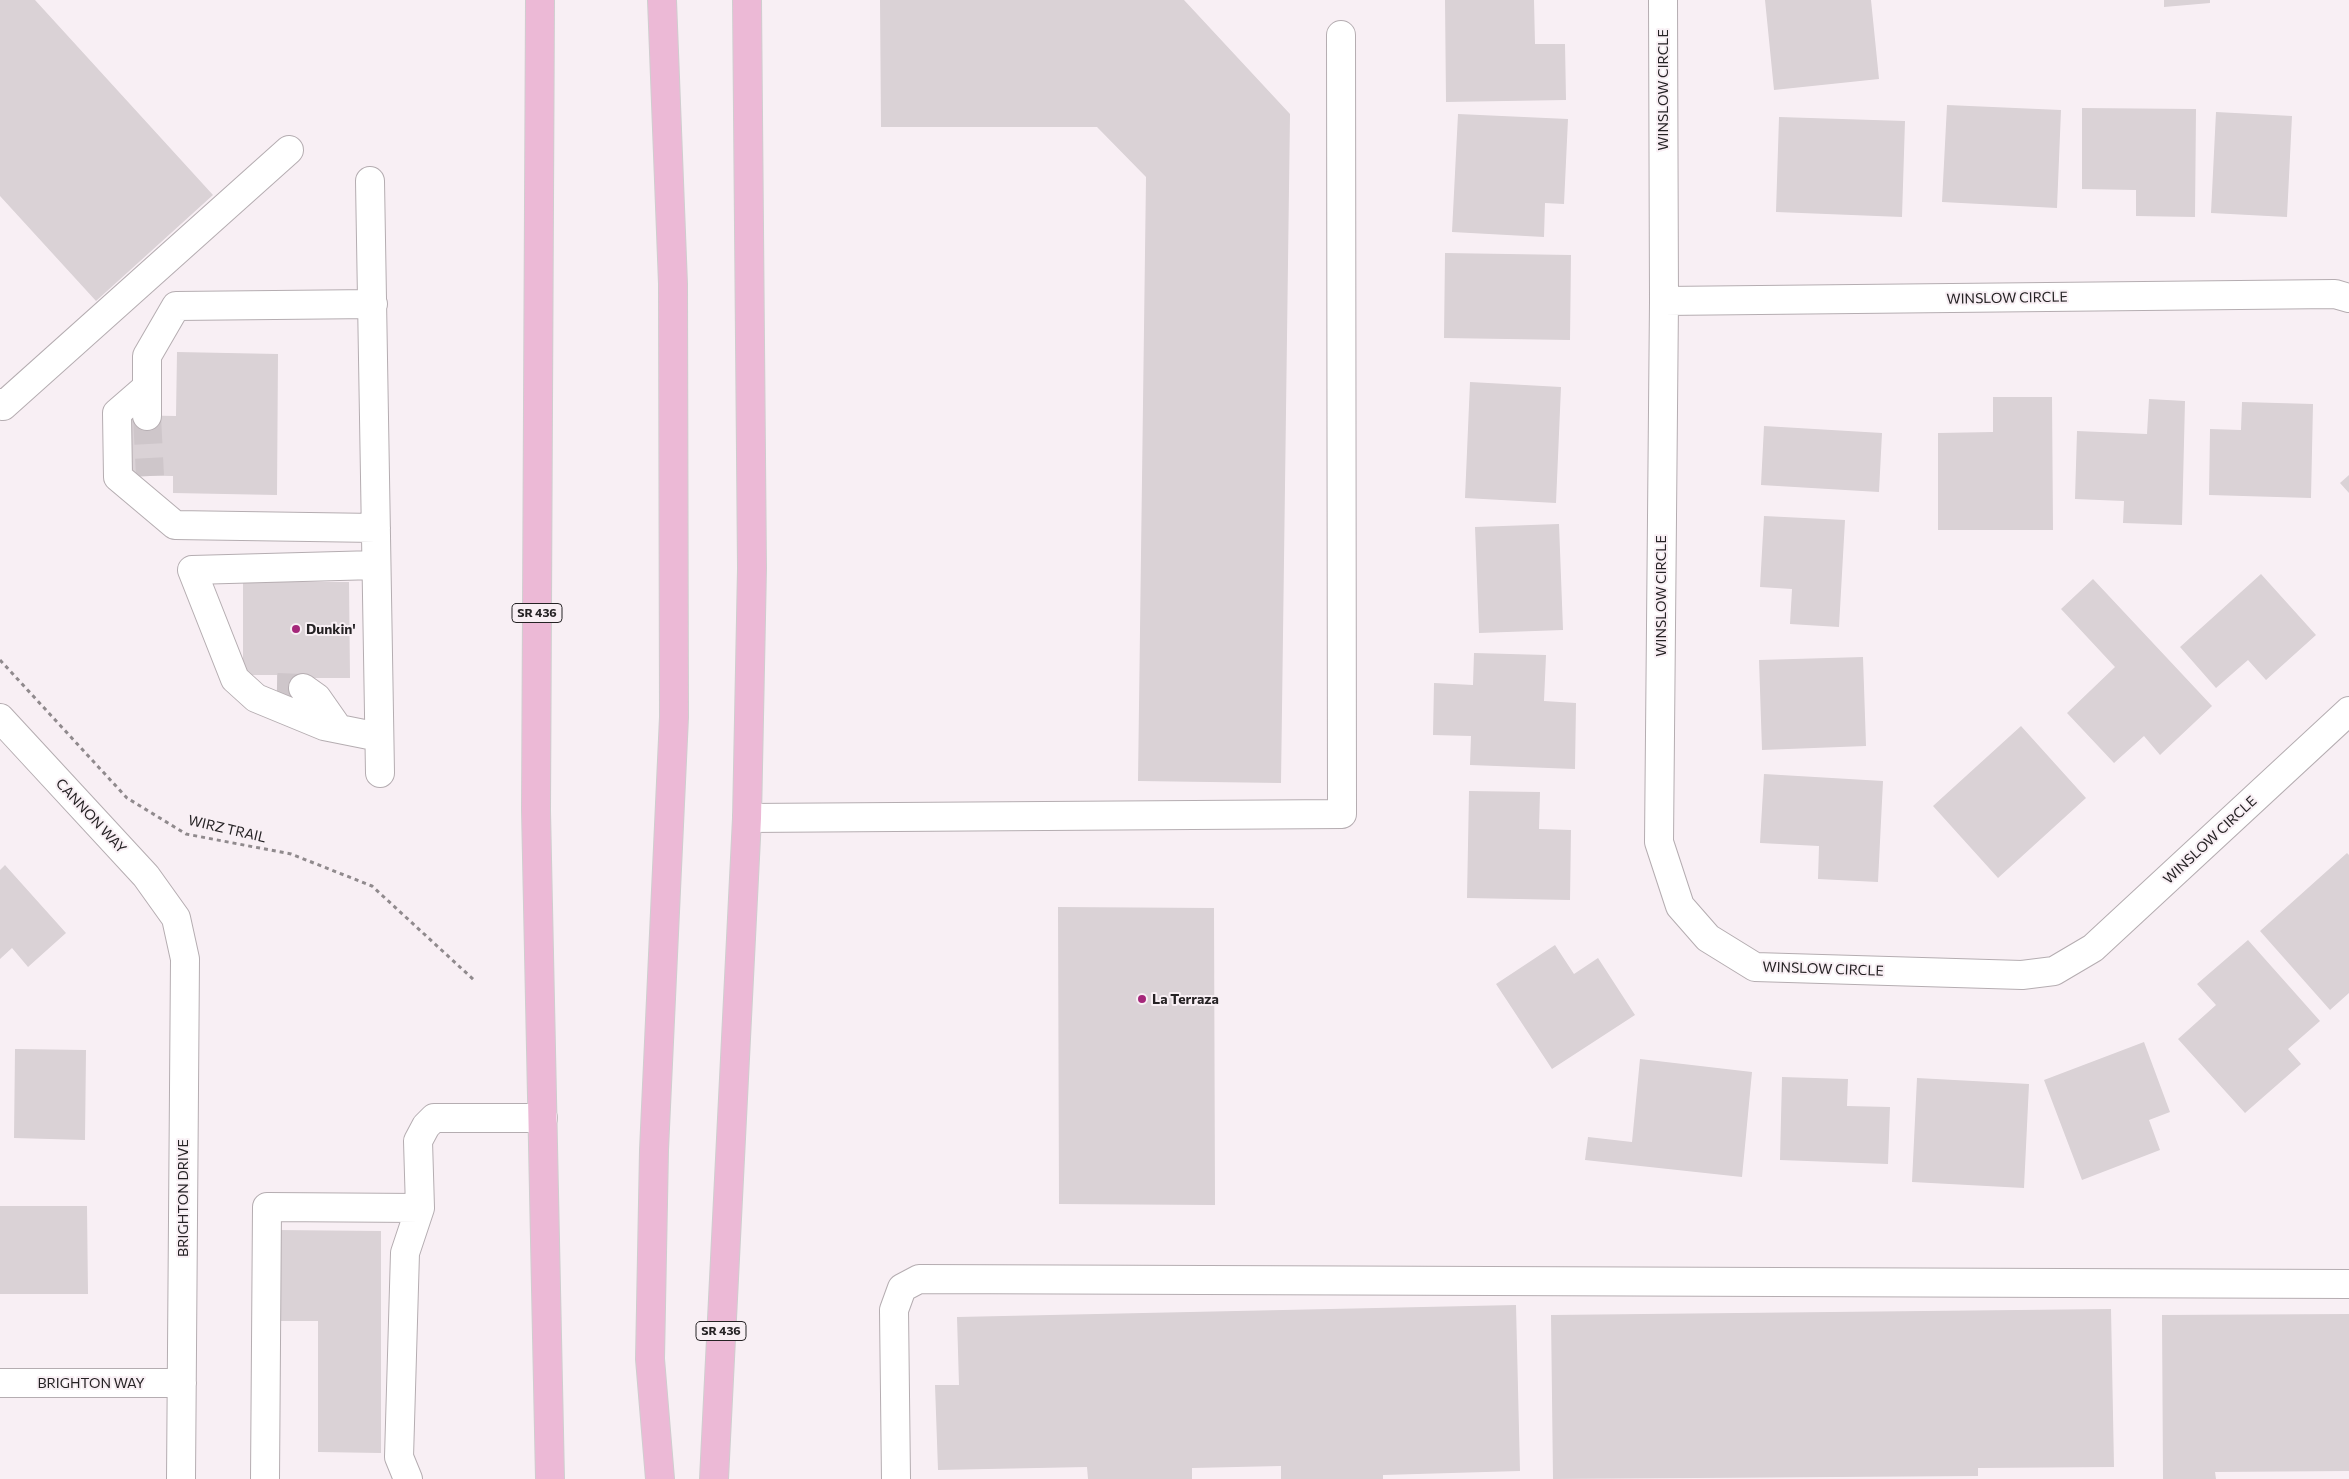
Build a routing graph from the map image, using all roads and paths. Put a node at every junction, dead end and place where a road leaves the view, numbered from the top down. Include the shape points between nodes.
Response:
1 (540, 0) edge
2 (662, 0) edge
3 (747, 0) edge
4 (1663, 0) edge
5 (1341, 35) dead end
6 (289, 150) dead end
7 (370, 181) dead end
8 (145, 279) junction
9 (2349, 298) edge
10 (1664, 301) junction
11 (372, 304) junction
12 (176, 306) junction
13 (147, 388) junction
14 (0, 403) edge
15 (147, 416) tunnel mouth
16 (150, 476) tunnel mouth
17 (149, 505) junction
18 (376, 528) junction
19 (376, 565) junction
20 (0, 660) edge
21 (235, 679) junction
22 (2349, 711) edge
23 (0, 718) edge
24 (338, 728) junction
25 (379, 737) junction
26 (380, 773) dead end
27 (747, 818) junction
28 (176, 918) joint
29 (474, 980) dead end
30 (542, 1118) junction
31 (420, 1208) junction
32 (2349, 1284) edge
33 (0, 1383) edge
34 (182, 1383) junction
35 (181, 1479) edge
36 (265, 1479) edge
37 (408, 1479) edge
38 (550, 1479) edge
39 (660, 1479) edge
40 (714, 1479) edge
41 (896, 1479) edge

1 - 30 main road, SR 436 via 536,810
2 - 39 main road via 674,284 674,716 654,1150 650,1359
3 - 27 main road, SR 436 via 752,558
4 - 10 street, WINSLOW CIRCLE
5 - 27 street via 1342,814
6 - 8 street
7 - 11 street
8 - 12 street
8 - 14 street via 3,406
9 - 10 street, WINSLOW CIRCLE via 2335,294
10 - 22 street, WINSLOW CIRCLE via 1659,842 1680,906 1708,938 1755,967 2022,975 2054,971 2093,948
11 - 12 street
11 - 18 street
12 - 13 street via 147,356
13 - 15 street
13 - 17 street via 117,413 118,477
16 - 17 street
17 - 18 street via 176,525
18 - 19 street
19 - 21 street via 192,570
19 - 25 street
20 - 29 path, WIRZ TRAIL via 127,798 186,834 291,854 372,886
21 - 24 street via 256,698 324,726
21 - 24 street via 290,688 317,698
23 - 28 street, CANNON WAY via 146,876
24 - 25 street
25 - 26 street
27 - 40 main road, SR 436
28 - 34 street, BRIGHTON DRIVE via 185,958
30 - 31 street via 434,1118 418,1141
30 - 38 main road, SR 436
31 - 36 street via 267,1207
31 - 37 street via 405,1253 400,1457
32 - 41 street via 919,1279 902,1288 894,1310
33 - 34 street, BRIGHTON WAY
34 - 35 street, BRIGHTON DRIVE

